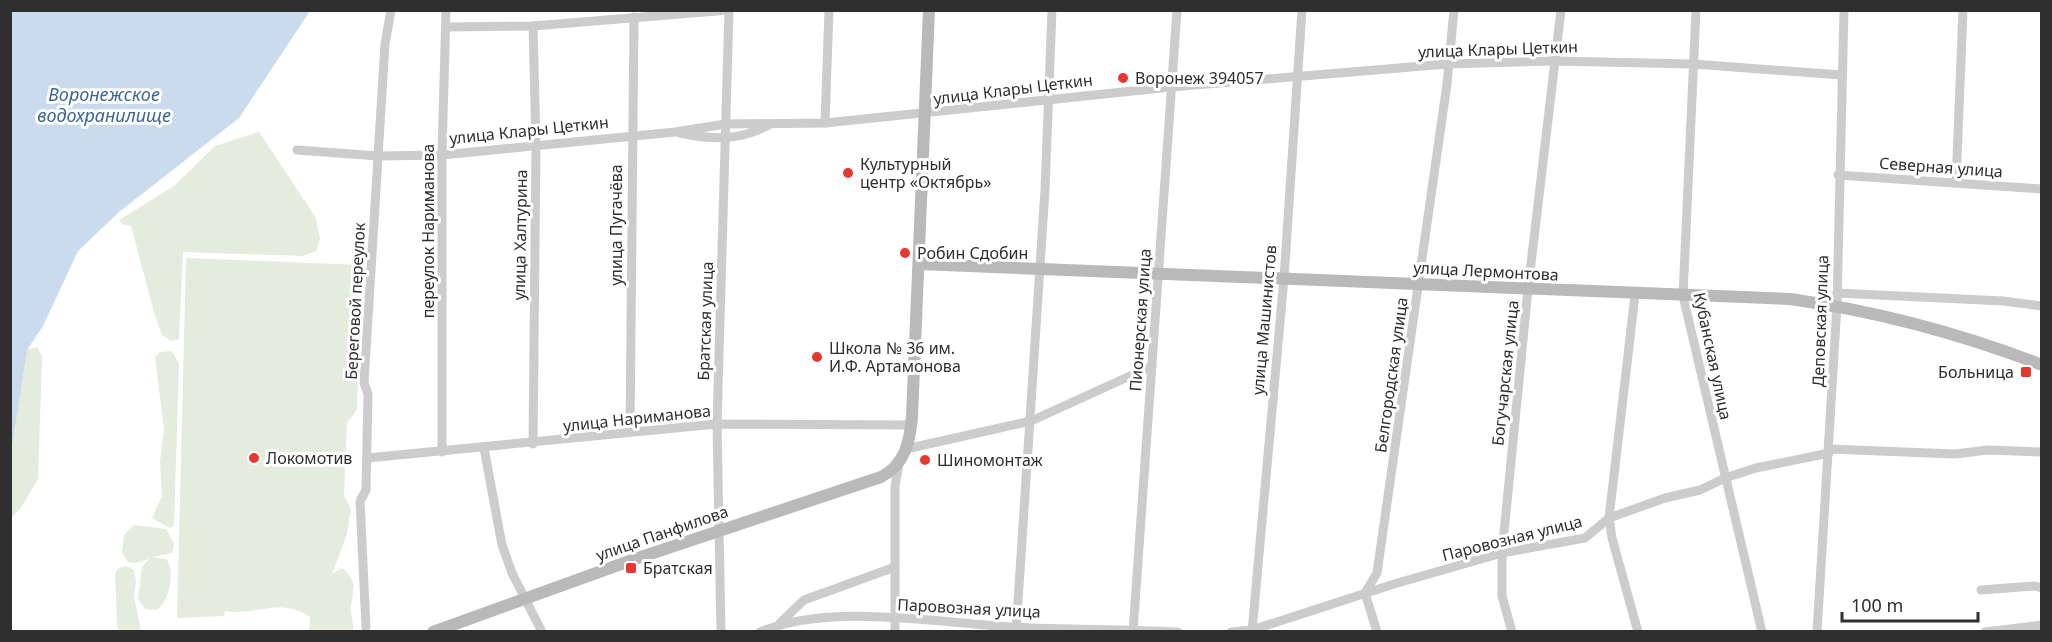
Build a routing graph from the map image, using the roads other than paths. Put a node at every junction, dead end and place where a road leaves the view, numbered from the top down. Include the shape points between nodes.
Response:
1 (391, 10) edge
2 (446, 10) edge
3 (729, 10) edge
4 (829, 10) edge
5 (929, 10) edge
6 (1052, 10) edge
7 (1177, 10) edge
8 (1302, 10) edge
9 (1454, 10) edge
10 (1561, 10) edge
11 (1696, 10) edge
12 (1844, 10) edge
13 (1963, 10) edge
14 (634, 17) junction
15 (533, 26) junction
16 (447, 27) junction
17 (1555, 61) junction
18 (1447, 64) junction
19 (1693, 64) junction
20 (1841, 75) junction
21 (1298, 77) junction
22 (1172, 87) junction
23 (1048, 99) junction
24 (924, 115) junction
25 (825, 123) junction
26 (726, 124) junction
27 (771, 124) junction
28 (675, 132) junction
29 (631, 134) junction
30 (726, 139) junction
31 (536, 144) junction
32 (297, 150) dead end
33 (442, 155) junction
34 (378, 156) junction
35 (1838, 176) junction
36 (1956, 183) junction
37 (2042, 189) edge
38 (919, 264) junction
39 (1039, 268) junction
40 (1159, 272) junction
41 (1284, 278) junction
42 (1420, 284) junction
43 (1528, 289) junction
44 (1635, 295) junction
45 (1683, 296) junction
46 (1837, 299) junction
47 (2042, 306) edge
48 (2042, 365) edge
49 (1152, 366) junction
50 (1031, 421) junction
51 (717, 424) junction
52 (911, 424) junction
53 (630, 432) junction
54 (533, 444) junction
55 (484, 448) junction
56 (906, 449) junction
57 (1829, 451) junction
58 (442, 452) junction
59 (2042, 452) edge
60 (367, 458) junction
61 (899, 464) junction
62 (881, 477) junction
63 (1725, 478) junction
64 (895, 486) junction
65 (1609, 518) junction
66 (721, 530) junction
67 (1502, 553) junction
68 (895, 567) junction
69 (1377, 573) junction
70 (1394, 584) junction
71 (2042, 588) edge
72 (1981, 590) dead end
73 (1365, 593) junction
74 (525, 598) junction
75 (895, 619) junction
76 (780, 623) junction
77 (2042, 625) edge
78 (366, 627) dead end
79 (1016, 629) edge
80 (1133, 630) edge
81 (721, 631) edge
82 (1251, 631) edge
83 (433, 632) edge
84 (542, 632) edge
85 (760, 632) edge
86 (773, 632) edge
87 (895, 632) edge
88 (1178, 632) edge
89 (1232, 632) edge
90 (1377, 632) edge
91 (1512, 632) edge
92 (1638, 632) edge
93 (1762, 632) edge
94 (1817, 632) edge
95 (1985, 632) edge

1 - 34 street, Береговой переулок
2 - 16 street, переулок Нариманова
3 - 14 street
3 - 26 street, Братская улица
4 - 25 street
5 - 24 street
6 - 23 street
7 - 22 street, Пионерская улица
8 - 21 street, улица Машинистов
9 - 18 street, Белгородская улица
10 - 17 street, Богучарская улица
11 - 19 street, Кубанская улица
12 - 20 street, Деповская улица
13 - 36 street
14 - 15 street
14 - 29 street, улица Пугачёва
15 - 16 street
15 - 31 street, улица Халтурина
16 - 33 street, переулок Нариманова
17 - 18 street, улица Клары Цеткин
17 - 19 street, улица Клары Цеткин
17 - 43 street, Богучарская улица
18 - 21 street, улица Клары Цеткин
18 - 42 street, Белгородская улица
19 - 20 street, улица Клары Цеткин
19 - 45 street, Кубанская улица
20 - 35 street, Деповская улица
21 - 22 street, улица Клары Цеткин
21 - 41 street, улица Машинистов
22 - 23 street, улица Клары Цеткин
22 - 40 street, Пионерская улица
23 - 24 street, улица Клары Цеткин
23 - 39 street
24 - 25 street, улица Клары Цеткин
24 - 38 street
25 - 27 street, улица Клары Цеткин
26 - 27 street, улица Клары Цеткин
26 - 28 street, улица Клары Цеткин
26 - 30 street, Братская улица
27 - 30 street via 752,135
28 - 29 street, улица Клары Цеткин
28 - 30 street
29 - 31 street, улица Клары Цеткин
29 - 53 street, улица Пугачёва
30 - 51 street, Братская улица
31 - 33 street, улица Клары Цеткин
31 - 54 street, улица Халтурина
32 - 34 street, улица Клары Цеткин
33 - 34 street, улица Клары Цеткин
33 - 58 street, переулок Нариманова
34 - 60 street, Береговой переулок via 364,383 368,394
35 - 36 street, Северная улица
35 - 46 street, Деповская улица
36 - 37 street, Северная улица
38 - 39 street, улица Лермонтова
38 - 52 street
39 - 40 street, улица Лермонтова
39 - 50 street
40 - 41 street, улица Лермонтова
40 - 49 street, Пионерская улица
41 - 42 street, улица Лермонтова
41 - 82 street, улица Машинистов
42 - 43 street, улица Лермонтова
42 - 69 street, Белгородская улица
43 - 44 street, улица Лермонтова
43 - 67 street, Богучарская улица
44 - 45 street, улица Лермонтова
44 - 65 street
45 - 46 street, улица Лермонтова
45 - 63 street, Кубанская улица
46 - 47 street via 2003,301
46 - 48 street, улица Лермонтова
46 - 57 street, Деповская улица
49 - 50 street
49 - 80 street, Пионерская улица
50 - 56 street
50 - 79 street
51 - 52 street, улица Нариманова
51 - 53 street, улица Нариманова
51 - 66 street, Братская улица
52 - 56 street
53 - 54 street, улица Нариманова
54 - 55 street, улица Нариманова
55 - 58 street, улица Нариманова
55 - 74 street via 502,544
56 - 61 street
57 - 59 street, Паровозная улица
57 - 63 street, Паровозная улица
57 - 94 street, Деповская улица
58 - 60 street, улица Нариманова
60 - 78 street, Береговой переулок via 366,490 360,501
61 - 62 street, улица Панфилова
61 - 64 street
62 - 64 street
62 - 66 street, улица Панфилова
63 - 65 street, Паровозная улица via 1700,490
63 - 93 street, Кубанская улица
64 - 68 street
65 - 67 street, Паровозная улица via 1585,538
65 - 92 street
66 - 74 street, улица Панфилова
66 - 81 street, Братская улица
67 - 70 street, Паровозная улица
67 - 91 street, Богучарская улица via 1502,596
68 - 75 street
68 - 76 street via 804,600
69 - 70 street
69 - 73 street, Белгородская улица
70 - 73 street, Паровозная улица
71 - 72 street
73 - 82 street, Паровозная улица
73 - 90 street
74 - 83 street, улица Панфилова
74 - 84 street
75 - 76 street, Паровозная улица via 842,616
75 - 79 street, Паровозная улица
75 - 87 street
76 - 85 street, Паровозная улица
76 - 86 street
77 - 95 street
79 - 80 street, Паровозная улица
80 - 88 street, Паровозная улица
82 - 89 street, Паровозная улица

